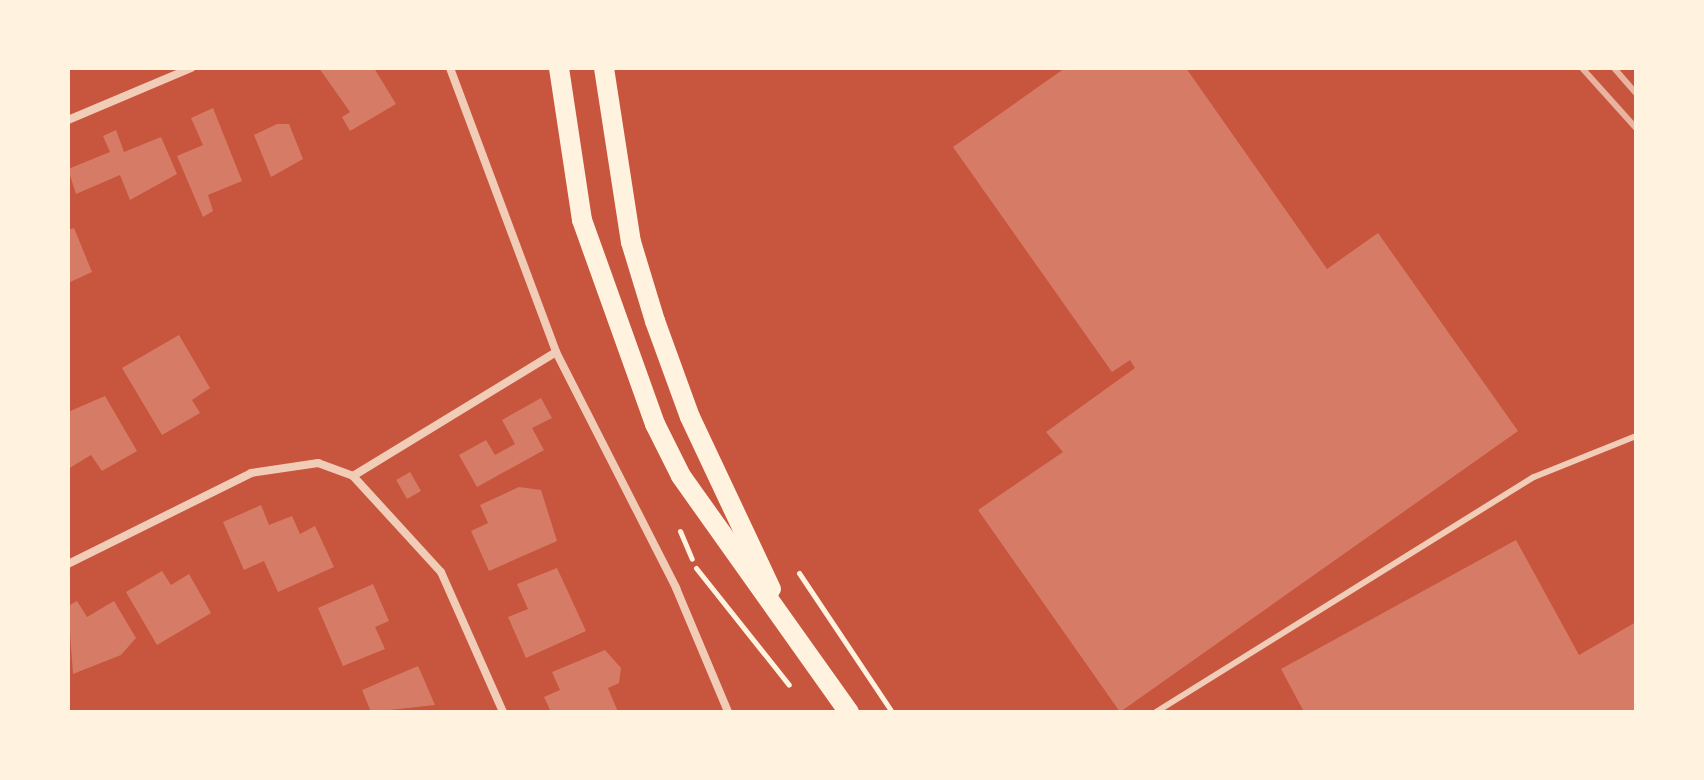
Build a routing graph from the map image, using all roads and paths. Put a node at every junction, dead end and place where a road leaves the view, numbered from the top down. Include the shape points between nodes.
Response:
1 (191, 68) edge
2 (450, 68) edge
3 (559, 68) edge
4 (604, 68) edge
5 (68, 120) edge
6 (556, 352) junction
7 (1636, 436) edge
8 (353, 476) junction
9 (68, 564) edge
10 (751, 634) dead end
11 (799, 642) junction
12 (792, 690) dead end
13 (503, 712) edge
14 (728, 712) edge
15 (849, 712) edge
16 (1156, 712) edge

1 - 5 street
2 - 6 street
3 - 11 main road via 582,220 629,365 681,476
4 - 11 main road via 631,242 655,321 690,417
6 - 8 street
6 - 14 street via 676,588
7 - 16 lane via 1534,477
8 - 9 street via 318,463 251,473
8 - 13 street via 441,572
10 - 12 path
11 - 15 main road

